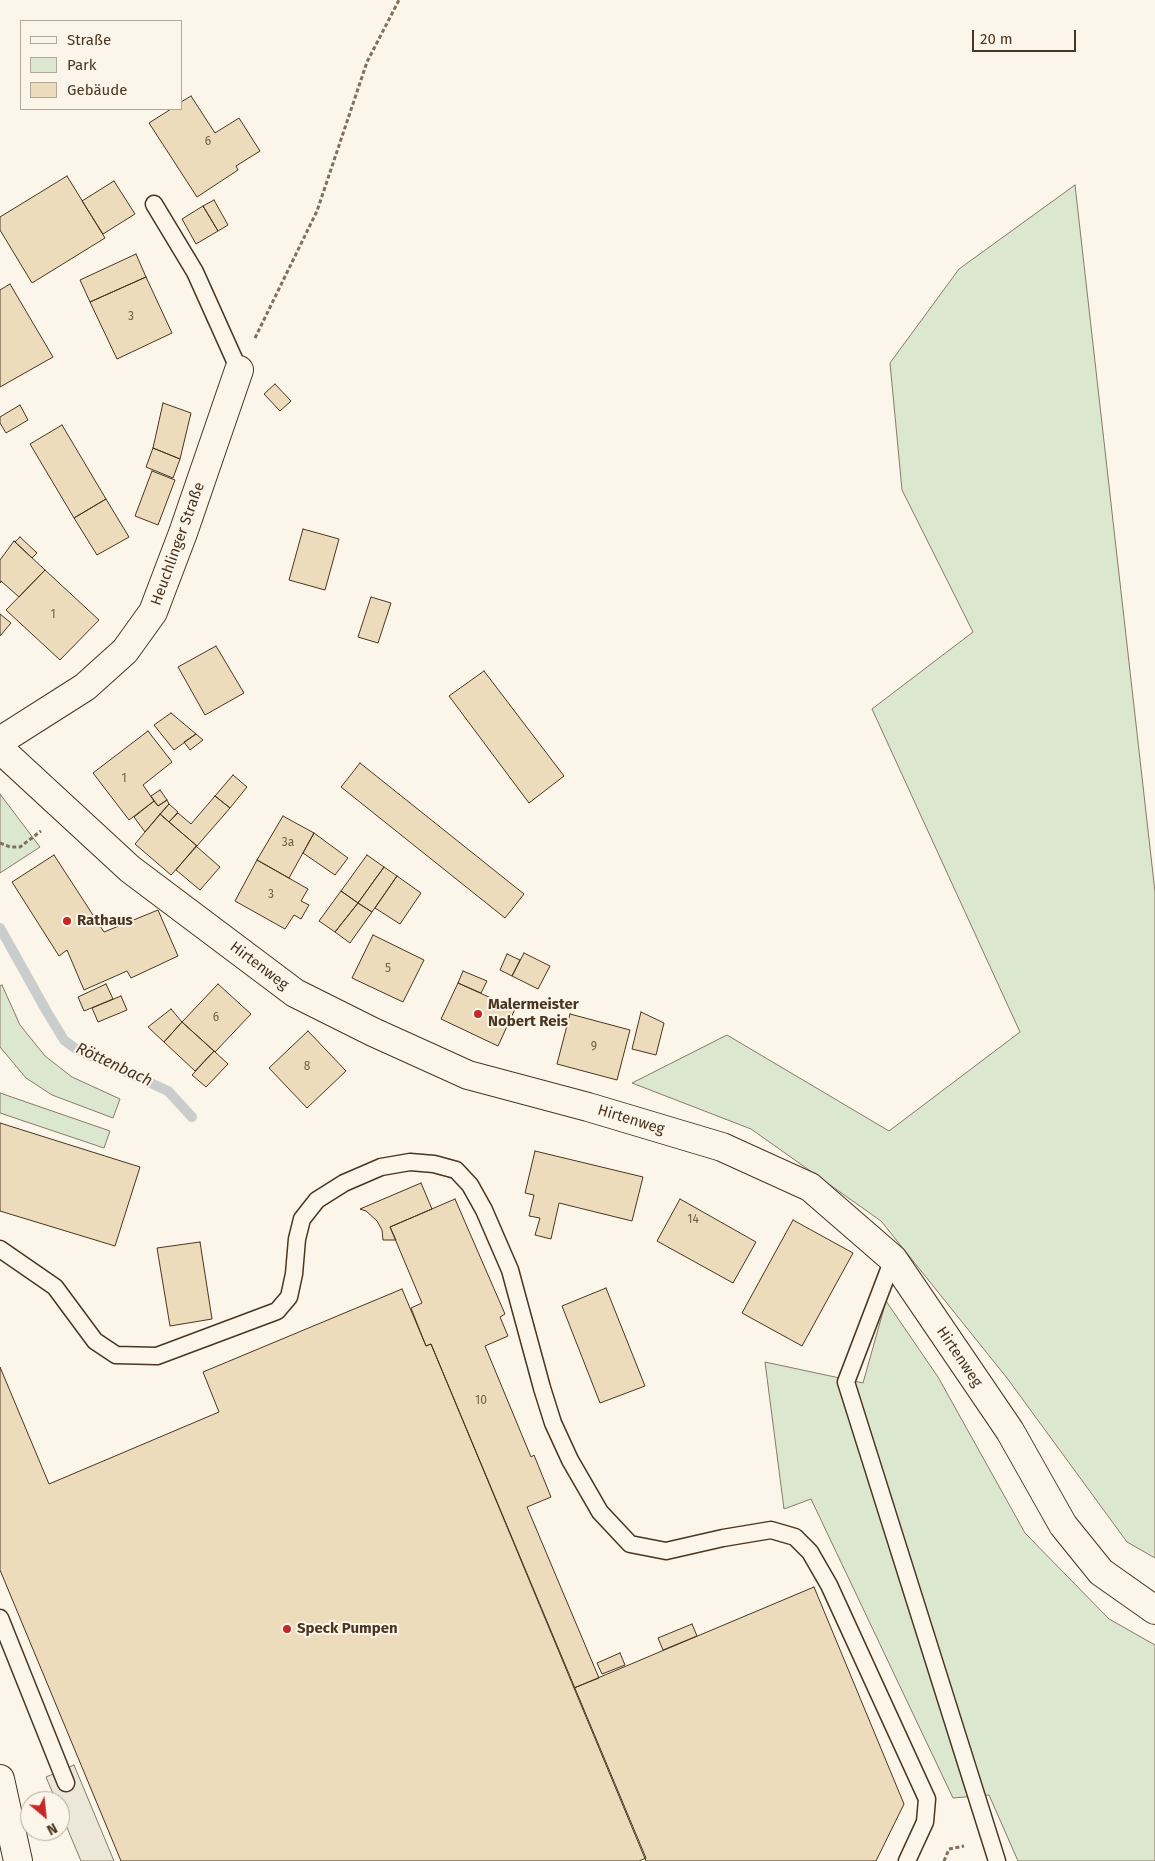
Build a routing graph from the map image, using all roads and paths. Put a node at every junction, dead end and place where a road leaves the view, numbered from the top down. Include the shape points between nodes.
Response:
1 (399, 0) edge
2 (154, 204) dead end
3 (239, 370) junction
4 (0, 740) edge
5 (0, 749) edge
6 (68, 811) junction
7 (0, 843) edge
8 (0, 1249) edge
9 (893, 1259) junction
10 (1155, 1610) edge
11 (0, 1618) edge
12 (0, 1779) edge
13 (66, 1783) dead end
14 (18, 1861) edge
15 (907, 1861) edge
16 (997, 1861) edge

1 - 3 path via 367,62 317,211
2 - 3 lane via 195,272
3 - 4 street, Heuchlinger Straße via 153,612 124,651 85,687
5 - 6 street, Hirtenweg
6 - 7 path via 20,847
6 - 9 street, Hirtenweg via 130,869 295,993 468,1074 722,1147 810,1187
8 - 15 lane via 55,1286 95,1341 116,1355 157,1356 277,1311 289,1297 302,1218 317,1200 344,1183 381,1167 410,1162 456,1170 470,1185 484,1210 510,1270 553,1423 600,1512 630,1544 666,1551 771,1530 795,1537 810,1552 829,1584 927,1799 925,1822
9 - 10 street, Hirtenweg via 1010,1431 1063,1525 1101,1572
9 - 16 lane via 846,1382
11 - 13 lane
12 - 14 street

